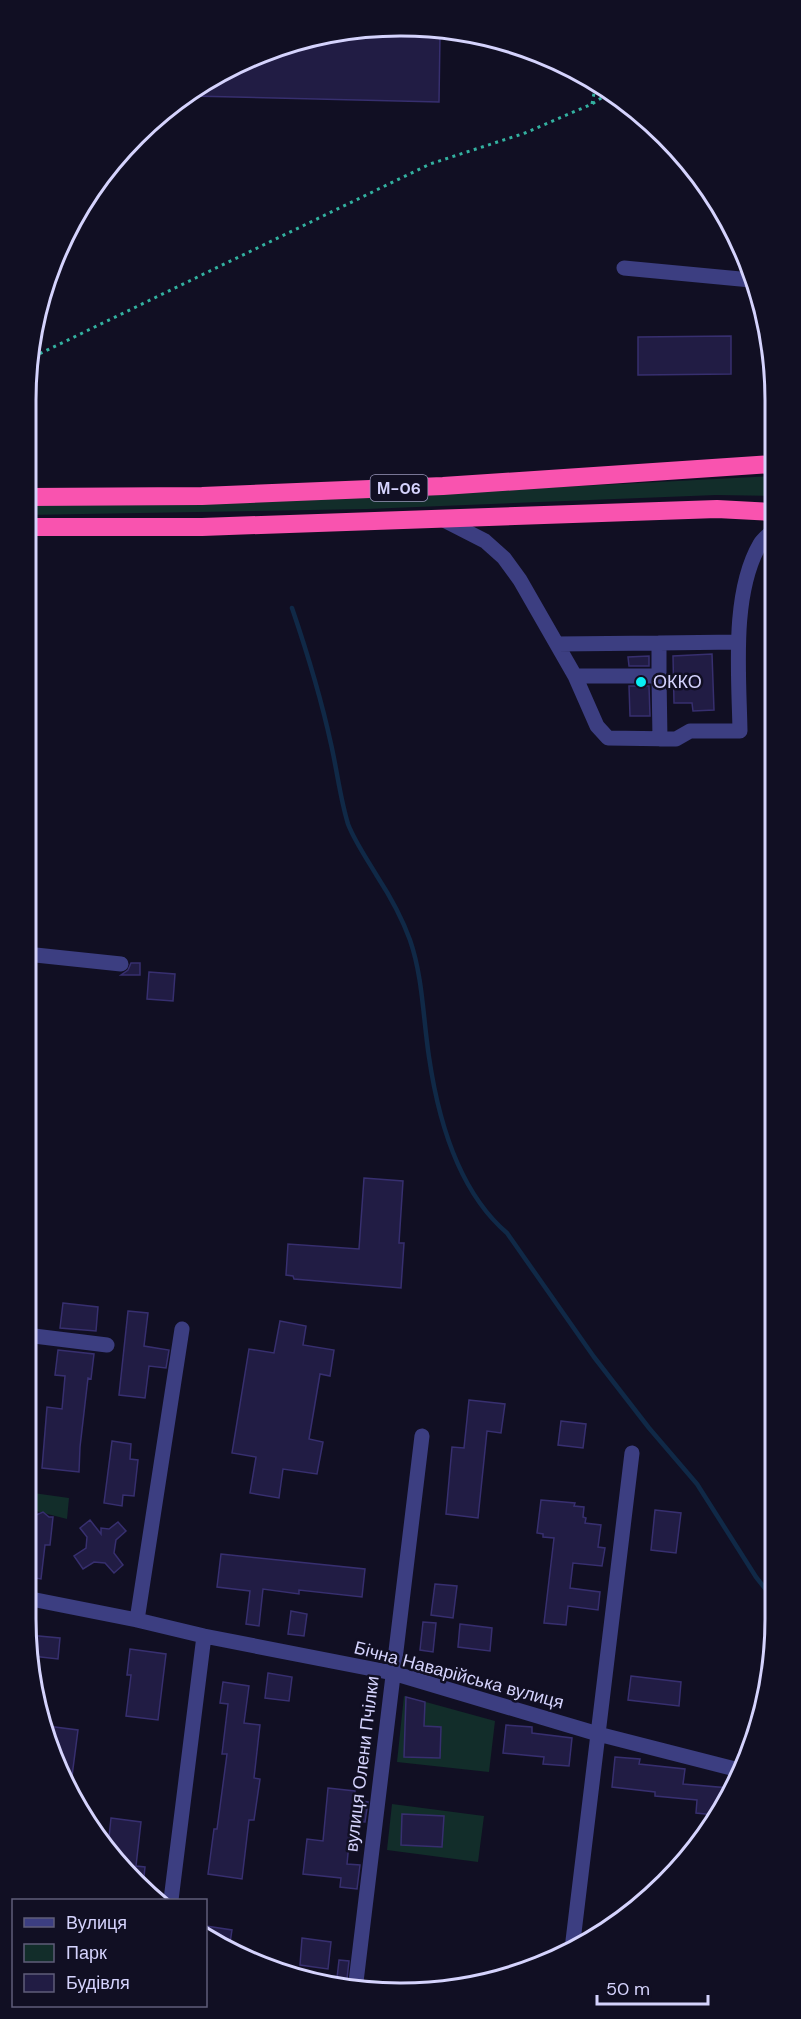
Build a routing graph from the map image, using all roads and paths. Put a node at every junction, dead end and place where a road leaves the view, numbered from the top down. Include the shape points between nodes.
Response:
1 (594, 92) edge
2 (603, 97) edge
3 (592, 104) junction
4 (624, 268) dead end
5 (745, 279) edge
6 (39, 354) edge
7 (765, 464) edge
8 (36, 497) edge
9 (765, 512) edge
10 (442, 519) junction
11 (36, 527) edge
12 (765, 538) edge
13 (738, 642) junction
14 (659, 643) junction
15 (557, 644) junction
16 (659, 675) junction
17 (575, 676) junction
18 (660, 739) junction
19 (36, 955) edge
20 (121, 964) dead end
21 (182, 1329) dead end
22 (36, 1336) edge
23 (107, 1345) dead end
24 (422, 1436) dead end
25 (632, 1453) dead end
26 (36, 1600) edge
27 (137, 1620) junction
28 (204, 1636) junction
29 (393, 1672) junction
30 (598, 1734) junction
31 (732, 1768) edge
32 (171, 1899) edge
33 (573, 1939) edge
34 (356, 1980) edge

1 - 3 path
2 - 3 path
3 - 6 path via 525,133 430,164
4 - 5 street
7 - 8 highway, М-06 via 432,487 202,496
9 - 10 highway, М-06 via 717,509
10 - 11 highway, М-06 via 202,527
10 - 15 street via 485,541 504,558
12 - 13 street via 750,567
13 - 14 street
13 - 18 street via 740,731 690,731 676,739
14 - 15 street
14 - 16 street
15 - 17 street
16 - 17 street
16 - 18 street
17 - 18 street via 597,726 608,738
19 - 20 street
21 - 27 street
22 - 23 street
24 - 29 street, вулиця Олени Пчілки
25 - 30 street
26 - 27 street, Бічна Наварійська вулиця
27 - 28 street, Бічна Наварійська вулиця
28 - 29 street, Бічна Наварійська вулиця
28 - 32 street
29 - 30 street, Бічна Наварійська вулиця
29 - 34 street, вулиця Олени Пчілки
30 - 31 street, Бічна Наварійська вулиця
30 - 33 street

